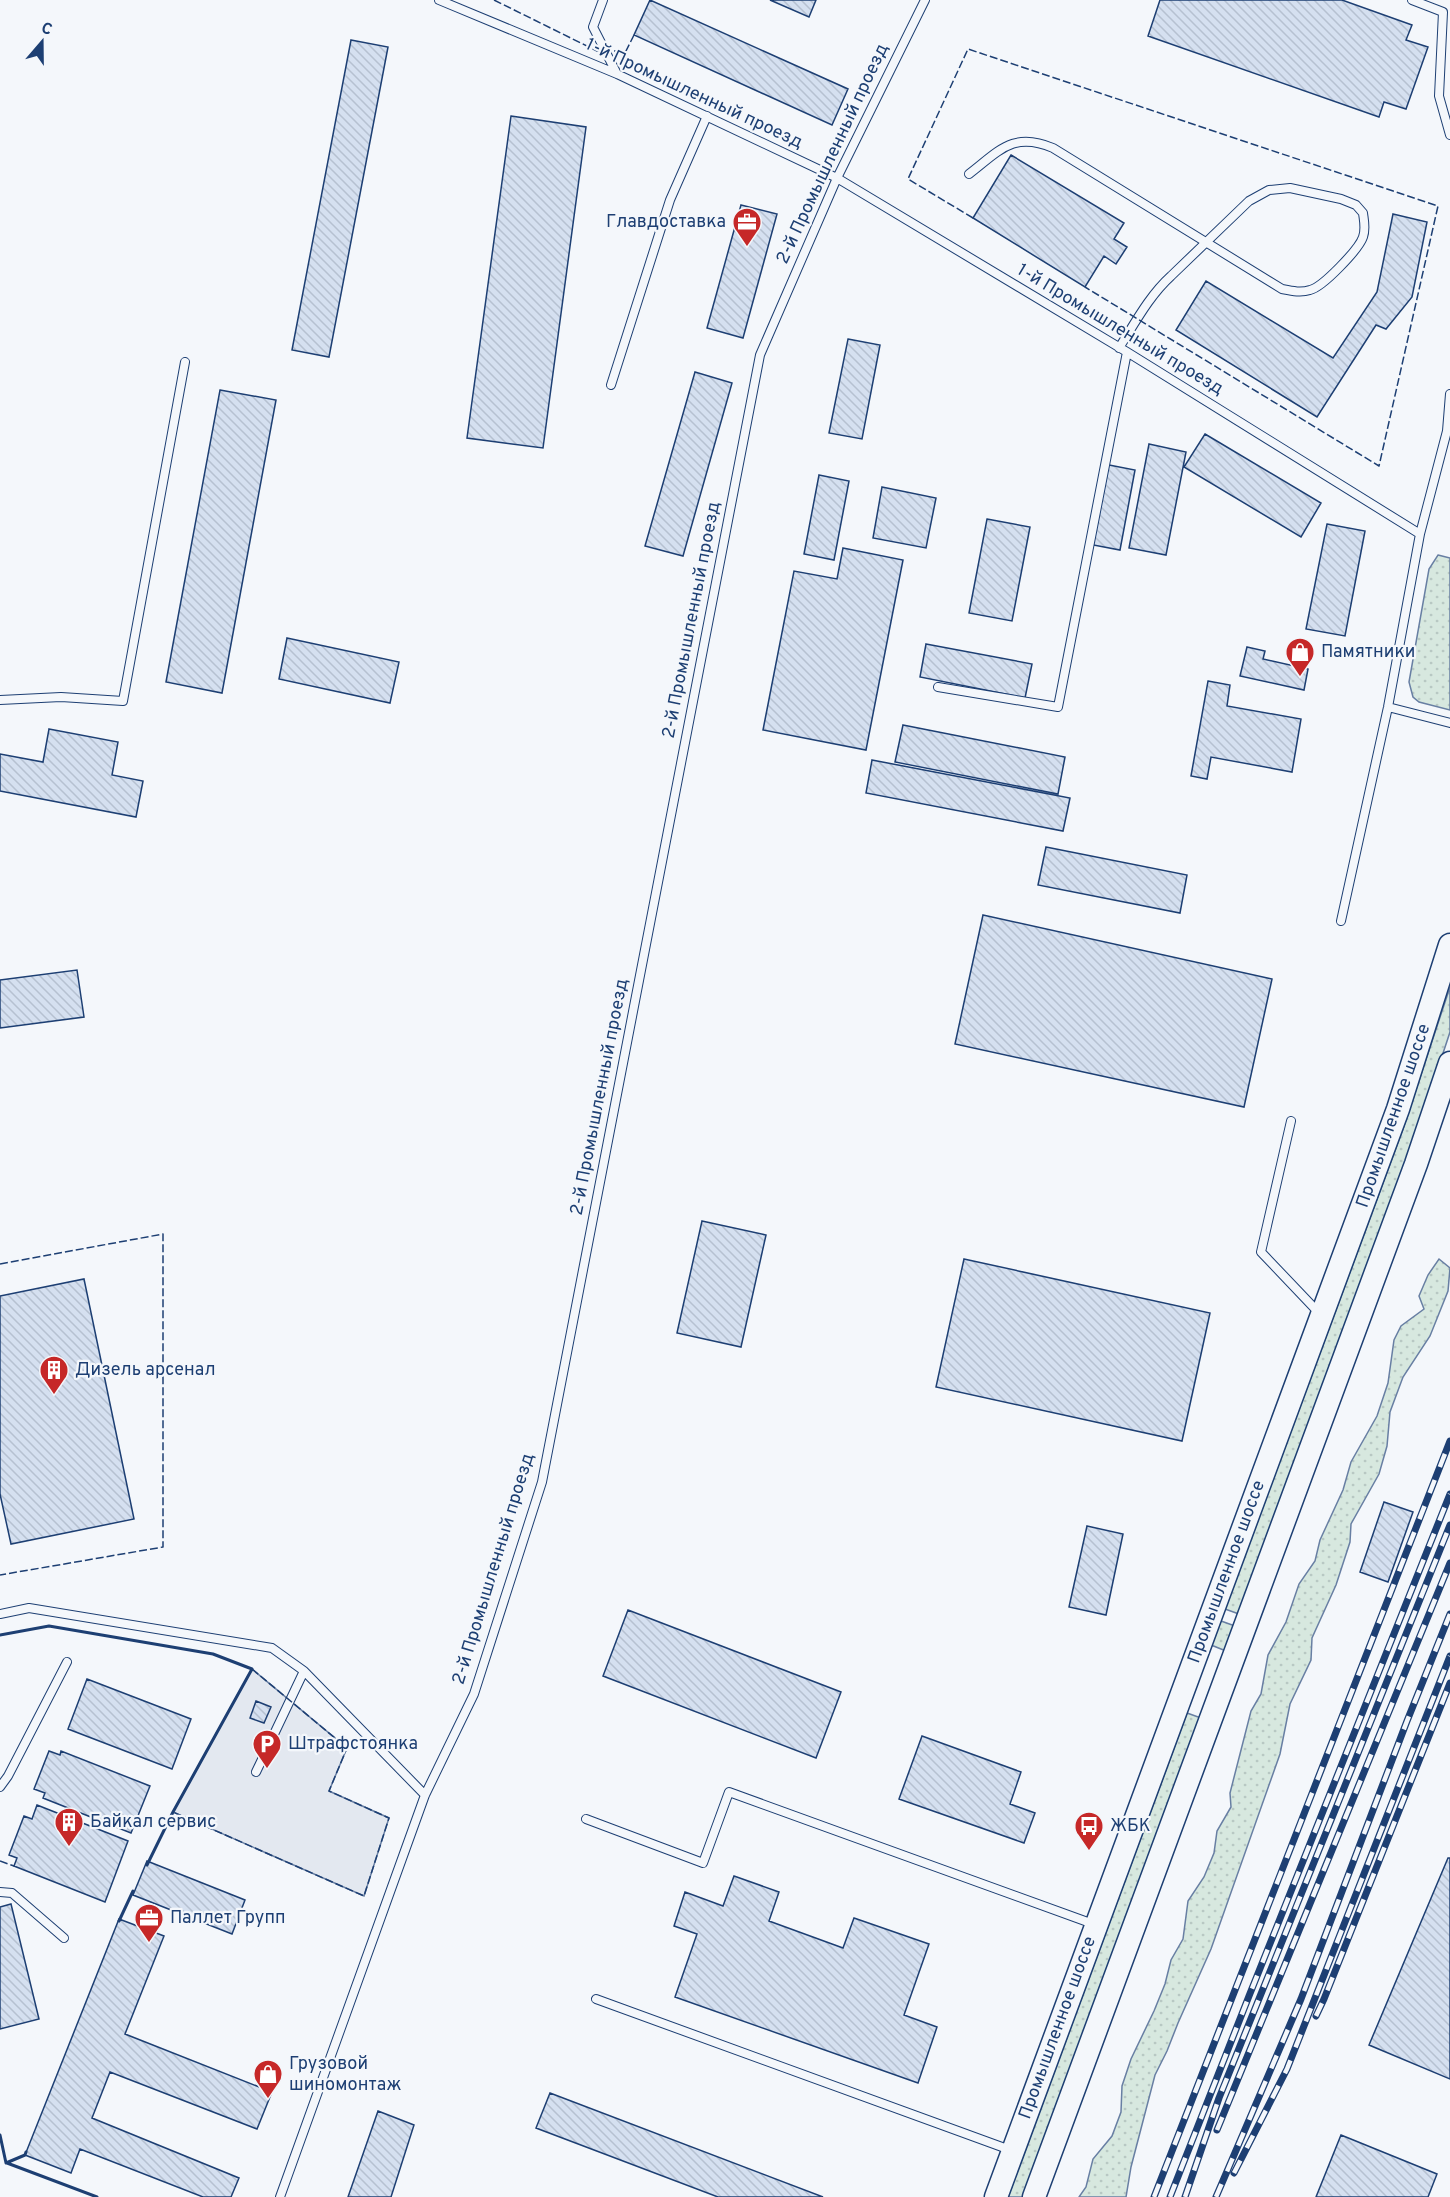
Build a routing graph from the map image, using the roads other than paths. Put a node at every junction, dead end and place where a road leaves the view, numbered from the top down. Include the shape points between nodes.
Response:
1 (439, 0) edge
2 (603, 0) edge
3 (925, 0) edge
4 (1412, 0) edge
5 (617, 74) junction
6 (707, 116) junction
7 (1450, 135) edge
8 (969, 174) dead end
9 (837, 178) junction
10 (1207, 242) junction
11 (1123, 350) junction
12 (185, 362) dead end
13 (611, 385) dead end
14 (1450, 394) edge
15 (1420, 534) junction
16 (938, 687) dead end
17 (0, 700) edge
18 (1388, 707) junction
19 (1450, 723) edge
20 (1341, 921) dead end
21 (1450, 945) edge
22 (1450, 1063) edge
23 (1291, 1121) dead end
24 (1322, 1317) junction
25 (0, 1614) edge
26 (67, 1662) dead end
27 (304, 1671) junction
28 (1191, 1671) junction
29 (1225, 1683) junction
30 (256, 1772) dead end
31 (0, 1787) edge
32 (426, 1795) junction
33 (586, 1819) dead end
34 (0, 1892) edge
35 (1096, 1925) junction
36 (64, 1938) dead end
37 (596, 1999) dead end
38 (1013, 2151) junction
39 (280, 2197) edge
40 (996, 2197) edge
41 (1034, 2197) edge

1 - 5 lane, 1-й Промышленный проезд
2 - 5 lane via 592,27
3 - 9 lane, 2-й Промышленный проезд
4 - 7 lane via 1443,12 1439,96
5 - 6 lane, 1-й Промышленный проезд
6 - 9 lane, 1-й Промышленный проезд
6 - 13 lane via 670,200
8 - 10 lane via 1007,145 1038,142
9 - 11 lane, 1-й Промышленный проезд
9 - 32 lane, 2-й Промышленный проезд via 760,355 542,1482 474,1694
10 - 10 lane via 1282,289 1310,291 1358,246 1365,230 1364,213 1350,201 1279,188 1249,201
10 - 11 lane via 1157,290
11 - 15 lane, 1-й Промышленный проезд
11 - 16 lane via 1058,707
12 - 17 lane via 123,700
14 - 15 lane via 1447,431
15 - 18 lane
18 - 19 lane
18 - 20 lane
21 - 24 main road, Промышленное шоссе via 1398,1109
22 - 29 main road, Промышленное шоссе
23 - 24 lane via 1261,1252
24 - 28 main road, Промышленное шоссе
25 - 27 lane via 29,1608 272,1648
26 - 31 lane
27 - 30 lane
27 - 32 lane
28 - 29 main road
28 - 35 main road, Промышленное шоссе
29 - 41 main road, Промышленное шоссе
32 - 39 lane, 2-й Промышленный проезд
33 - 35 lane via 703,1863 729,1792
34 - 36 lane via 12,1893
35 - 38 main road, Промышленное шоссе
37 - 38 lane
38 - 40 main road, Промышленное шоссе

